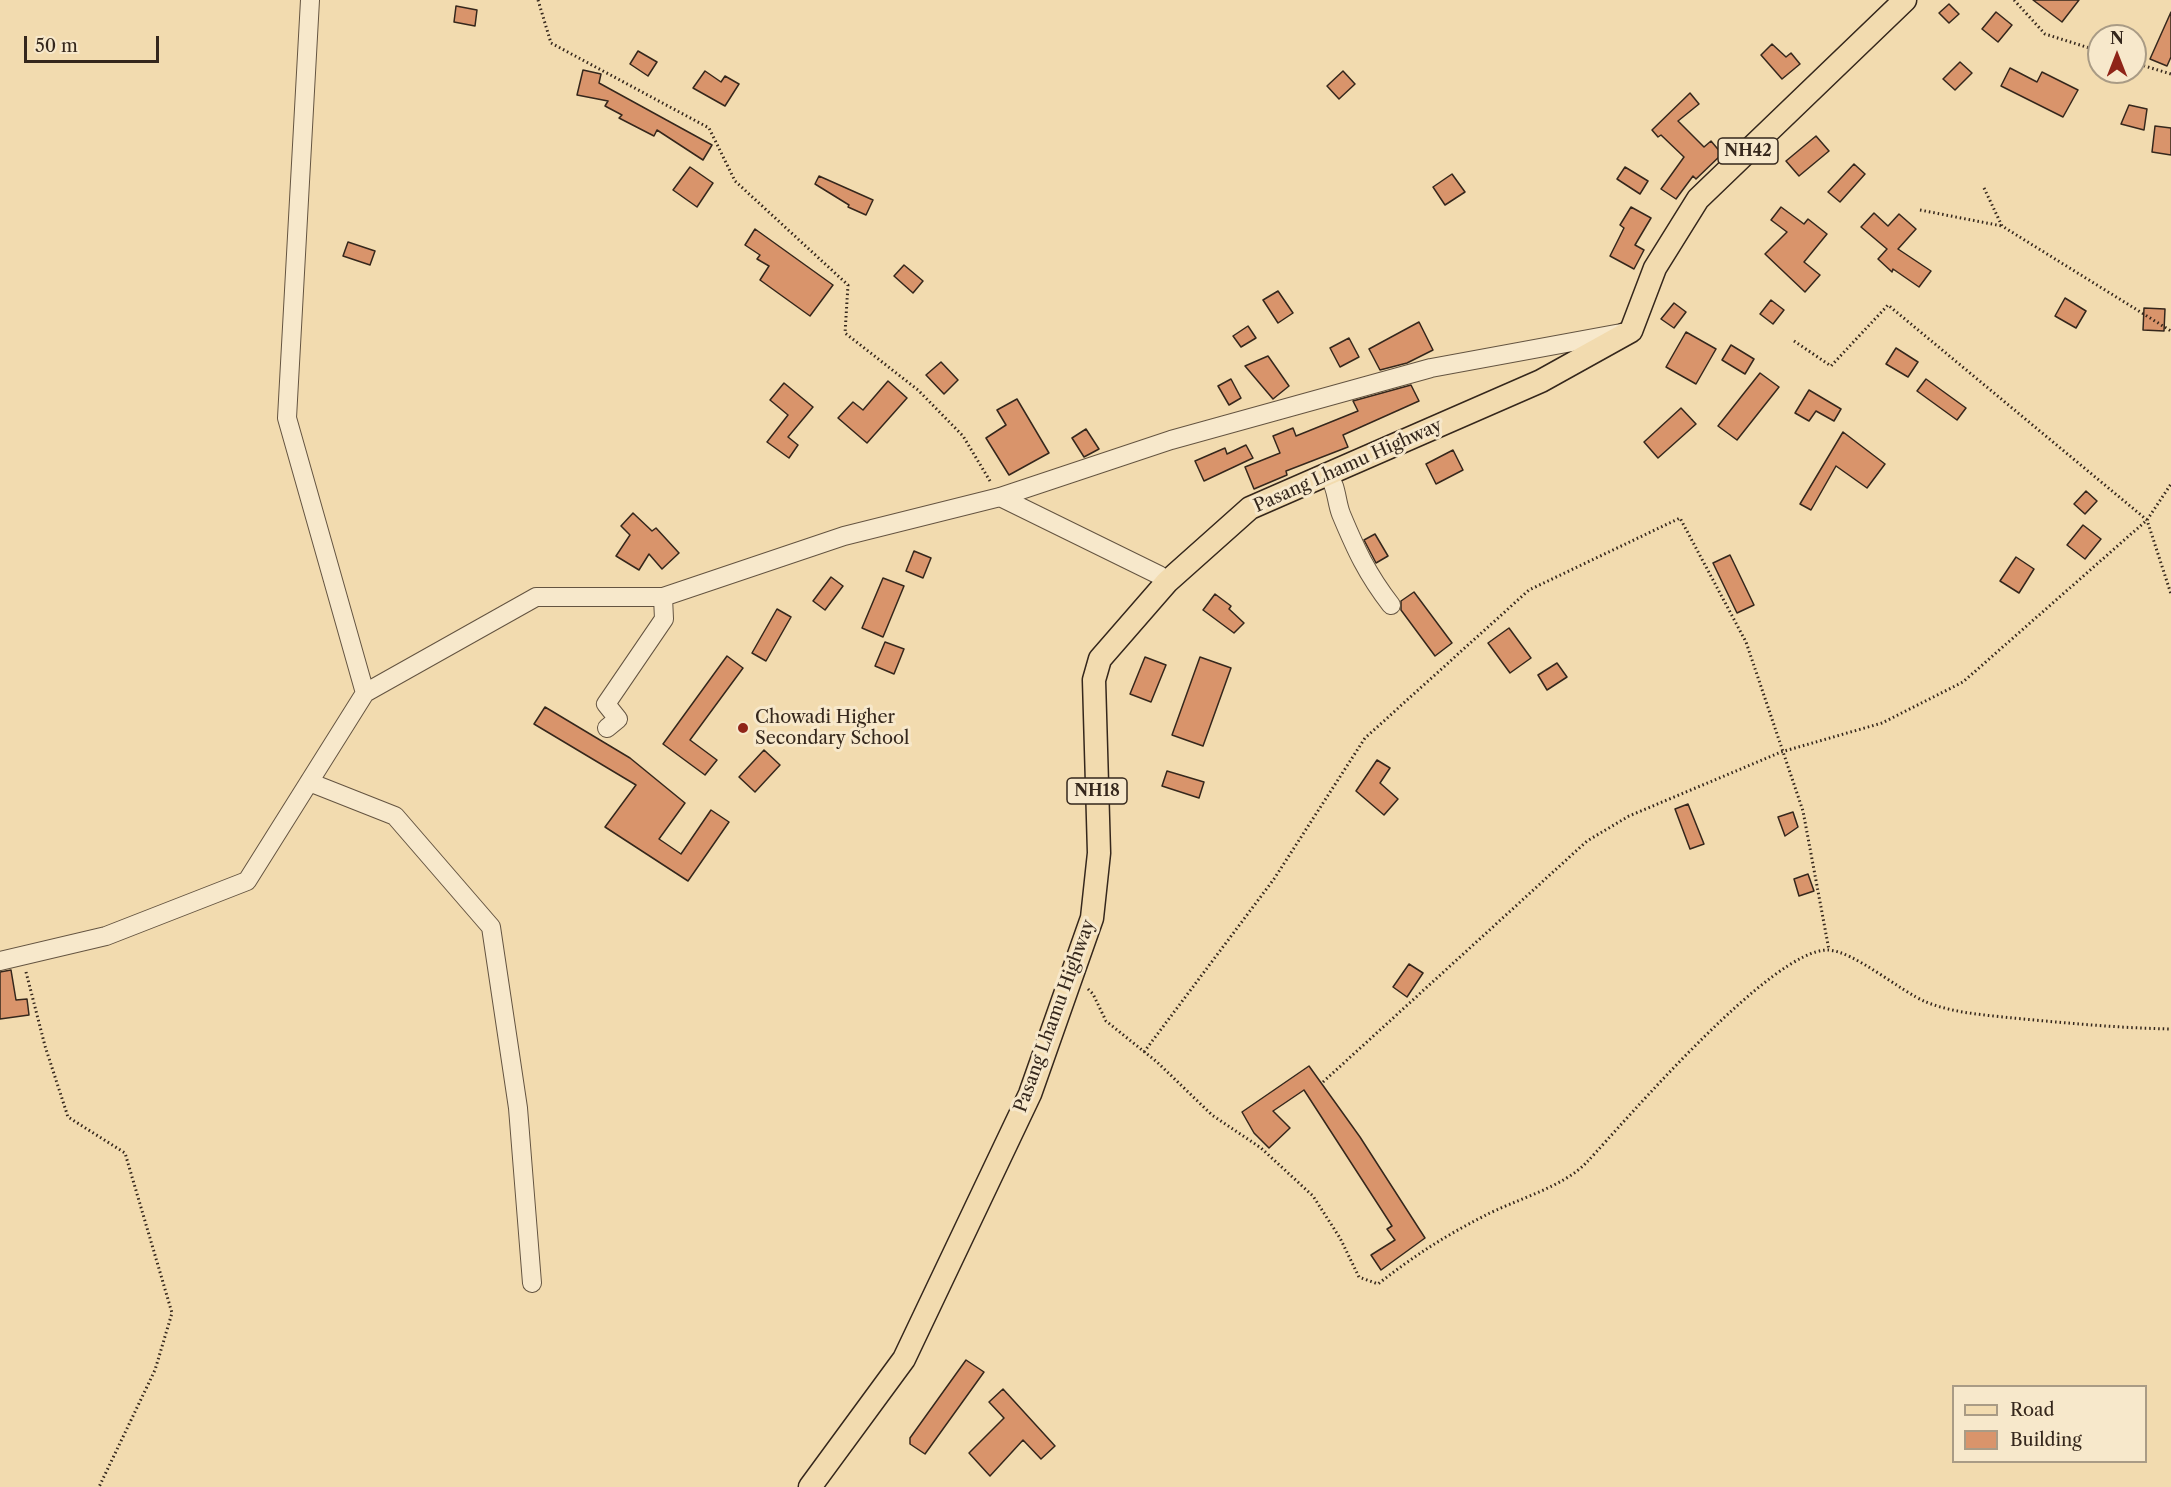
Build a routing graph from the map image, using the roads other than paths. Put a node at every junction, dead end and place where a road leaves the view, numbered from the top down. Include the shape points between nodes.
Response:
1 (310, 0) edge
2 (1905, 0) edge
3 (1631, 331) junction
4 (1328, 475) junction
5 (1000, 497) junction
6 (1167, 582) junction
7 (663, 597) junction
8 (1391, 605) dead end
9 (365, 693) junction
10 (607, 728) dead end
11 (309, 782) junction
12 (0, 961) edge
13 (532, 1283) dead end
14 (810, 1487) edge

1 - 9 street via 287,418
2 - 3 main road, NH42 via 1698,199 1655,268
3 - 4 main road, Pasang Lhamu Highway / NH18 via 1541,381
3 - 5 street via 1431,368 1171,440
4 - 6 main road, Pasang Lhamu Highway / NH18 via 1250,508
4 - 8 street via 1368,575
5 - 6 street
5 - 7 street via 844,536
6 - 14 main road, Pasang Lhamu Highway / NH18 via 1100,659 1094,680 1099,853 1092,918 1030,1094 904,1359
7 - 9 street via 536,597
7 - 10 street via 664,619 606,704 618,719
9 - 11 street
11 - 12 street via 247,881 106,936
11 - 13 street via 395,816 491,927 518,1107

